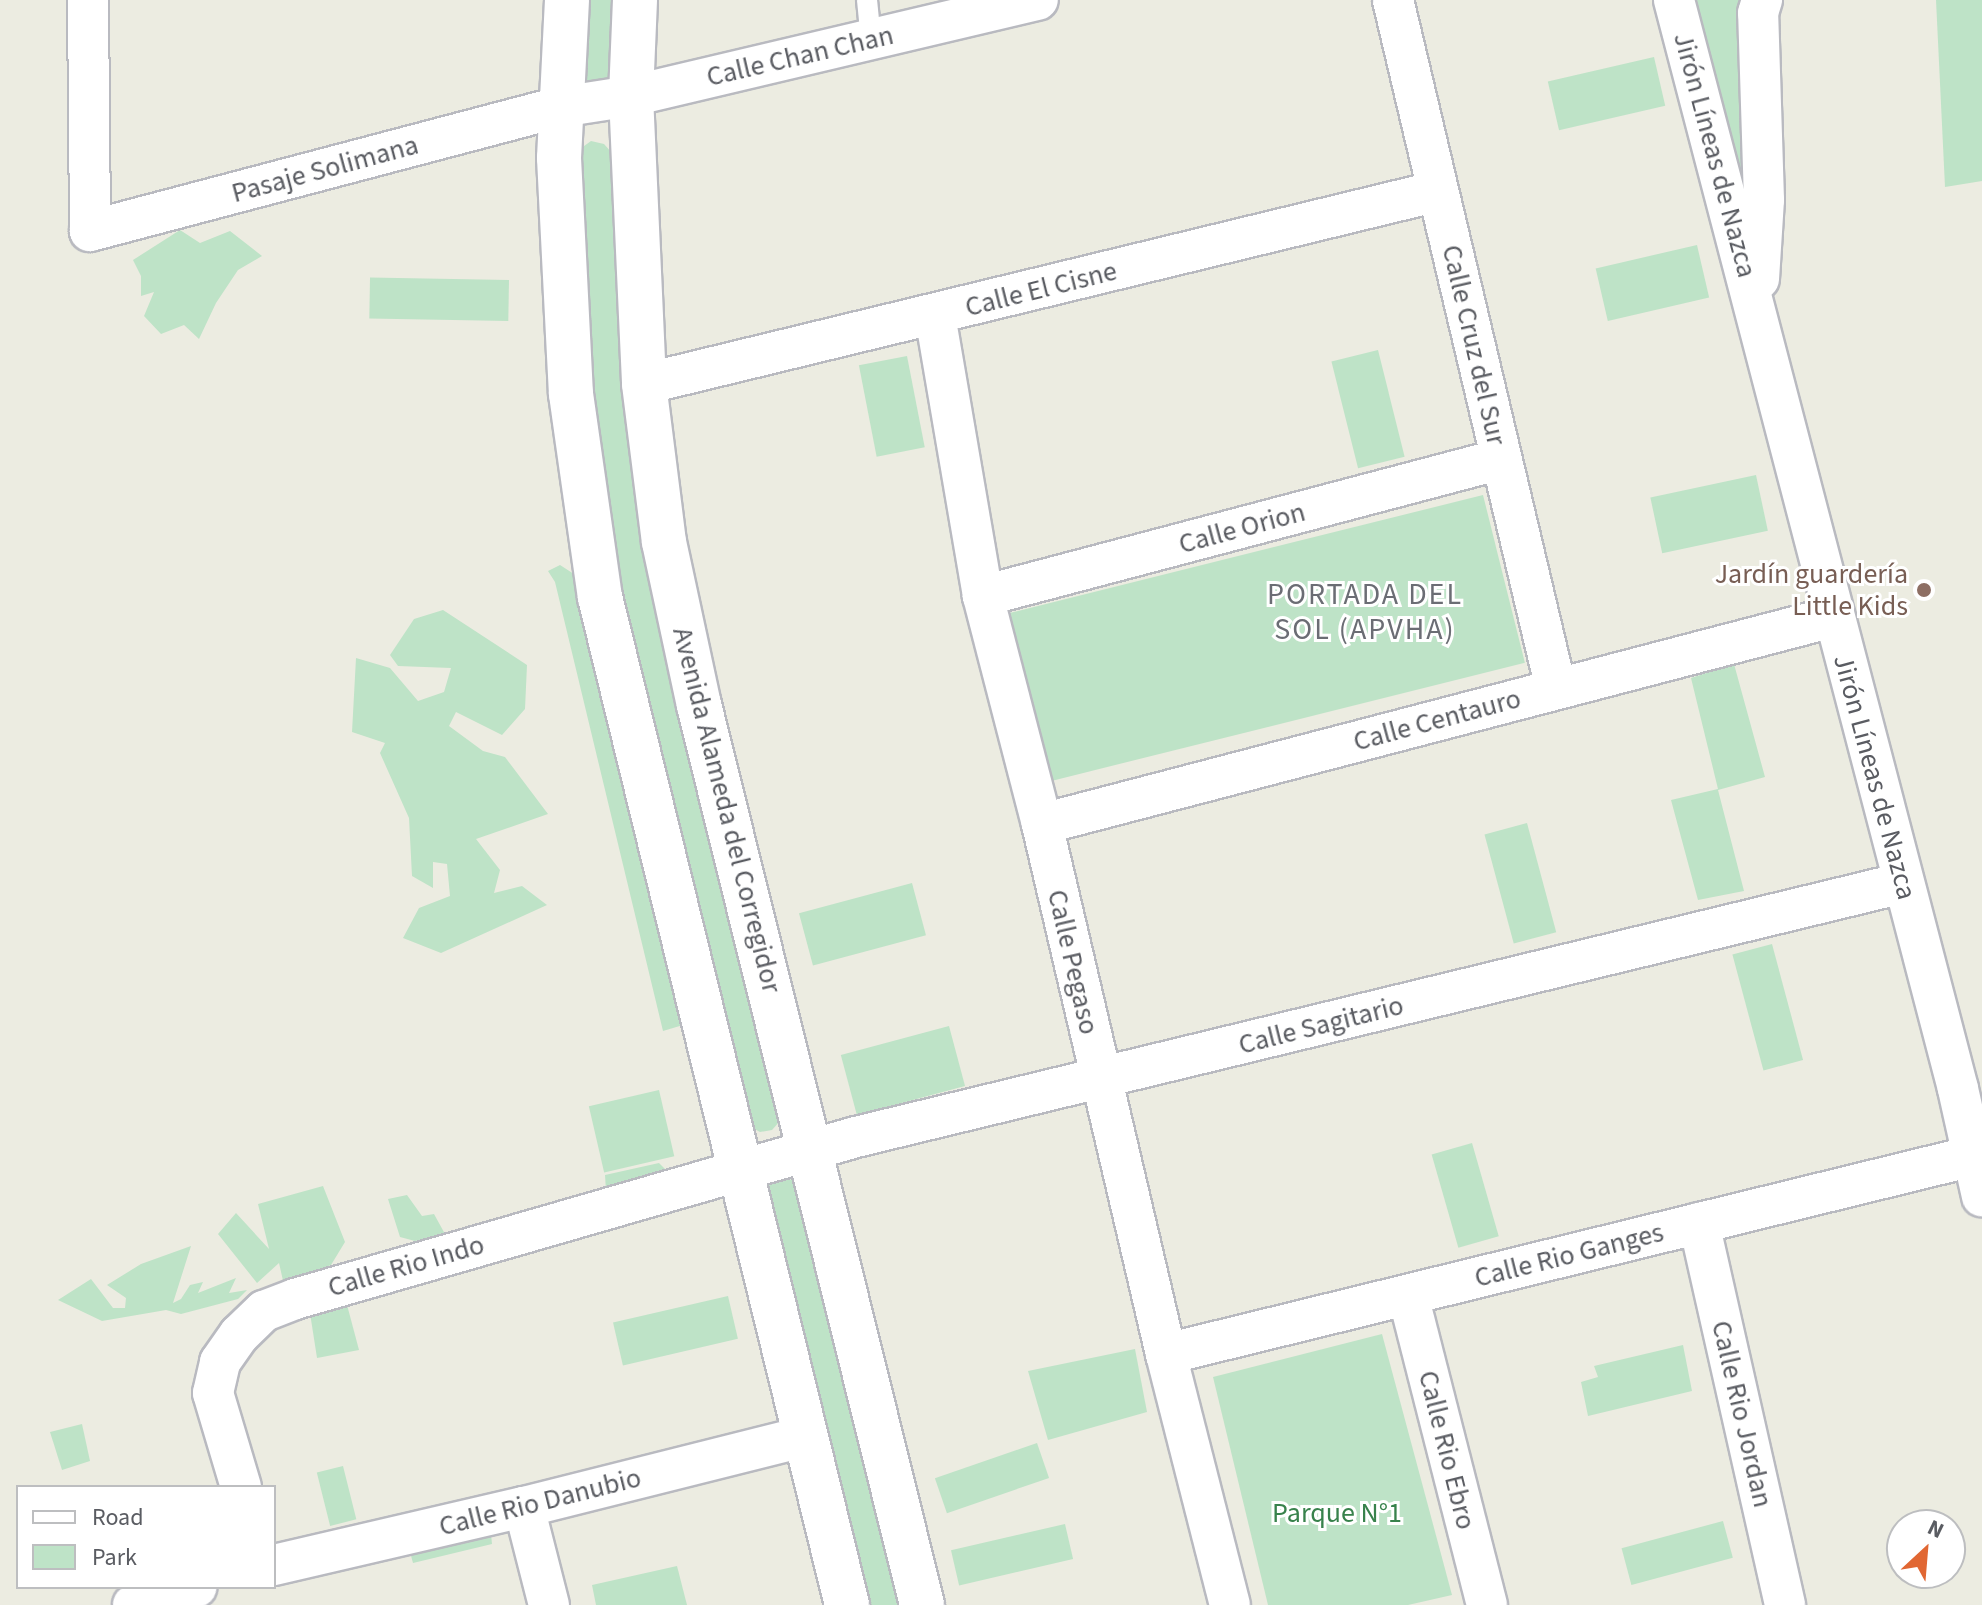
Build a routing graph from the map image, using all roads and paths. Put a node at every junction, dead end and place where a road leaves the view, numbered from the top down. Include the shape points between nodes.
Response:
1 (88, 0) edge
2 (567, 0) edge
3 (635, 0) edge
4 (867, 0) edge
5 (1038, 0) edge
6 (1393, 0) edge
7 (1674, 0) edge
8 (1762, 0) edge
9 (871, 40) junction
10 (631, 96) junction
11 (560, 107) junction
12 (1438, 191) junction
13 (1757, 311) junction
14 (935, 315) junction
15 (644, 384) junction
16 (1501, 459) junction
17 (983, 596) junction
18 (1833, 617) junction
19 (1556, 689) junction
20 (1042, 824) junction
21 (1903, 883) junction
22 (1099, 1079) junction
23 (1970, 1081) edge
24 (811, 1149) junction
25 (1973, 1156) junction
26 (739, 1169) junction
27 (1982, 1196) edge
28 (1699, 1223) junction
29 (1408, 1295) junction
30 (1166, 1354) junction
31 (806, 1436) junction
32 (240, 1485) edge
33 (524, 1507) junction
34 (276, 1565) edge
35 (189, 1589) edge
36 (133, 1605) edge
37 (549, 1605) edge
38 (847, 1605) edge
39 (922, 1605) edge
40 (1230, 1605) edge
41 (1487, 1605) edge
42 (1785, 1605) edge

1 - 11 street, Pasaje Solimana via 90,231
2 - 11 main road
3 - 10 main road, Avenida Alameda del Corregidor
4 - 9 lane
5 - 9 street, Calle Chan Chan
6 - 12 street, Calle Cruz del Sur
7 - 13 street, Jirón Líneas de Nazca
8 - 13 street, Jirón Líneas de Nazca via 1758,13 1764,200
9 - 10 street, Calle Chan Chan
10 - 11 street, Calle Chan Chan
10 - 15 main road, Avenida Alameda del Corregidor
11 - 26 main road via 571,394 598,583
12 - 14 street, Calle El Cisne
12 - 16 street, Calle Cruz del Sur
13 - 18 street, Jirón Líneas de Nazca
14 - 15 street, Calle El Cisne
14 - 17 street, Calle Pegaso
15 - 24 main road, Avenida Alameda del Corregidor via 664,542 699,705
16 - 17 street, Calle Orion
16 - 19 street, Calle Cruz del Sur
17 - 20 street, Calle Pegaso
18 - 19 street, Calle Centauro
18 - 21 street, Jirón Líneas de Nazca
19 - 20 street, Calle Centauro
20 - 22 street, Calle Pegaso
21 - 22 street, Calle Sagitario
21 - 23 street, Jirón Líneas de Nazca
22 - 24 street, Calle Sagitario
22 - 30 street, Calle Pegaso
23 - 25 street, Jirón Líneas de Nazca
24 - 26 street, Calle Sagitario
24 - 39 main road, Avenida Alameda del Corregidor
25 - 27 street, Jirón Líneas de Nazca
25 - 28 street, Calle Rio Ganges
26 - 31 main road
26 - 32 street, Calle Rio Indo via 264,1311 220,1362 213,1393
28 - 29 street, Calle Rio Ganges
28 - 42 street, Calle Rio Jordan
29 - 30 street, Calle Rio Ganges
29 - 41 street, Calle Rio Ebro
30 - 40 street, Calle Pegaso
31 - 33 street, Calle Rio Danubio
31 - 38 main road
33 - 34 street, Calle Rio Danubio
33 - 37 street
35 - 36 street

